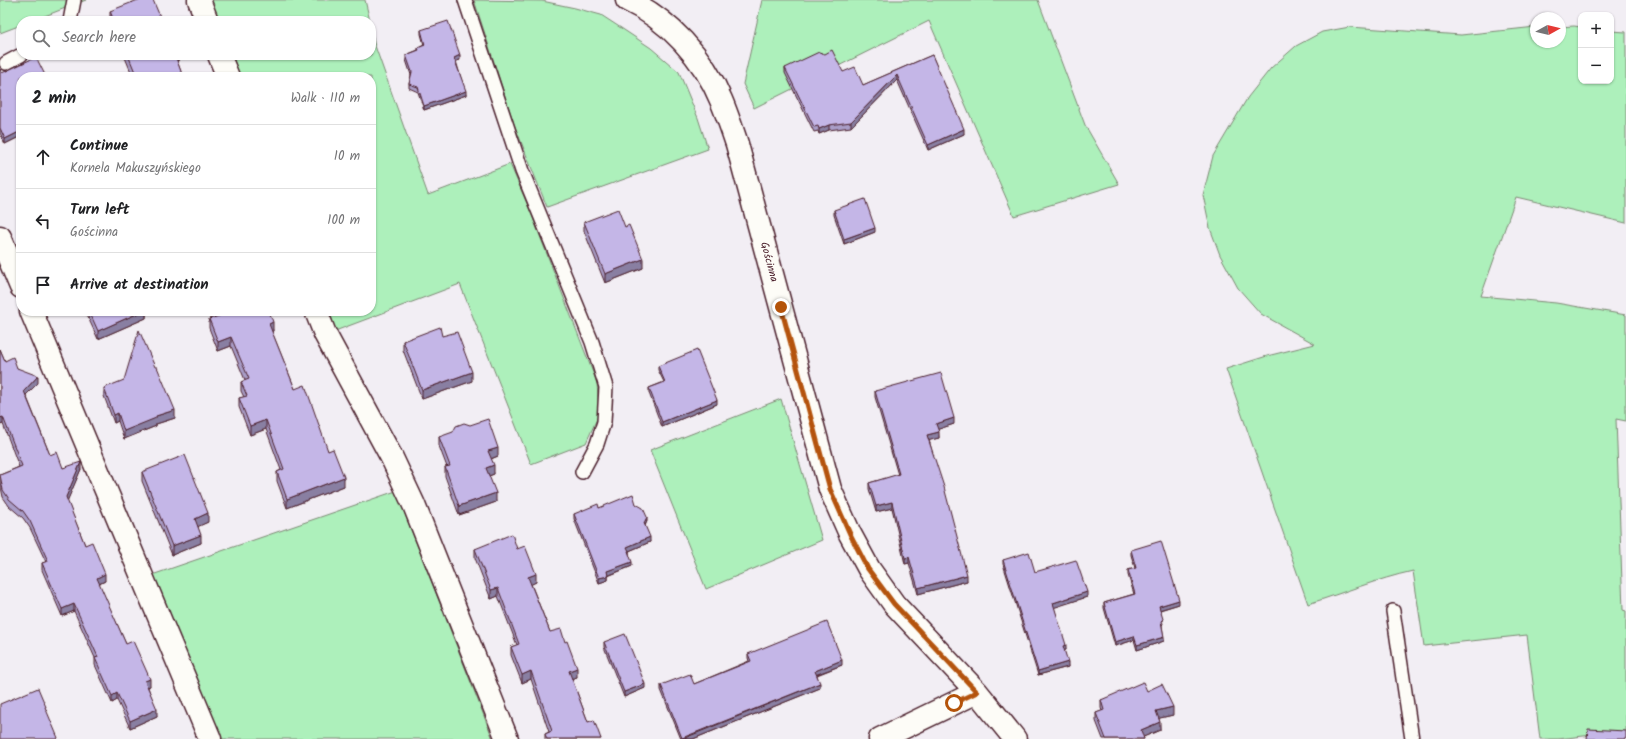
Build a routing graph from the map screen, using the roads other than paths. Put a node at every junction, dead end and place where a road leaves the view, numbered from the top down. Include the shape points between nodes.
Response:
1 (74, 0) edge
2 (199, 0) edge
3 (465, 0) edge
4 (627, 0) edge
5 (71, 16) edge
6 (205, 16) edge
7 (16, 57) edge
8 (222, 60) edge
9 (6, 62) dead end
10 (226, 72) edge
11 (0, 237) edge
12 (16, 275) edge
13 (33, 316) edge
14 (318, 316) edge
15 (582, 472) dead end
16 (1393, 611) dead end
17 (977, 692) junction
18 (210, 739) edge
19 (507, 739) edge
20 (880, 739) edge
21 (1015, 739) edge
22 (1412, 739) edge

1 - 5 lane
2 - 6 street
3 - 15 lane via 522,171 592,342 606,387 604,422 597,444
4 - 17 street, Gościnna via 641,6 672,31 700,60 721,99 737,144 830,489 850,534 868,569 894,604
7 - 9 lane
8 - 10 street
11 - 12 street
13 - 18 street
14 - 19 street via 414,505
16 - 22 lane
17 - 20 street
17 - 21 street, Gościnna

